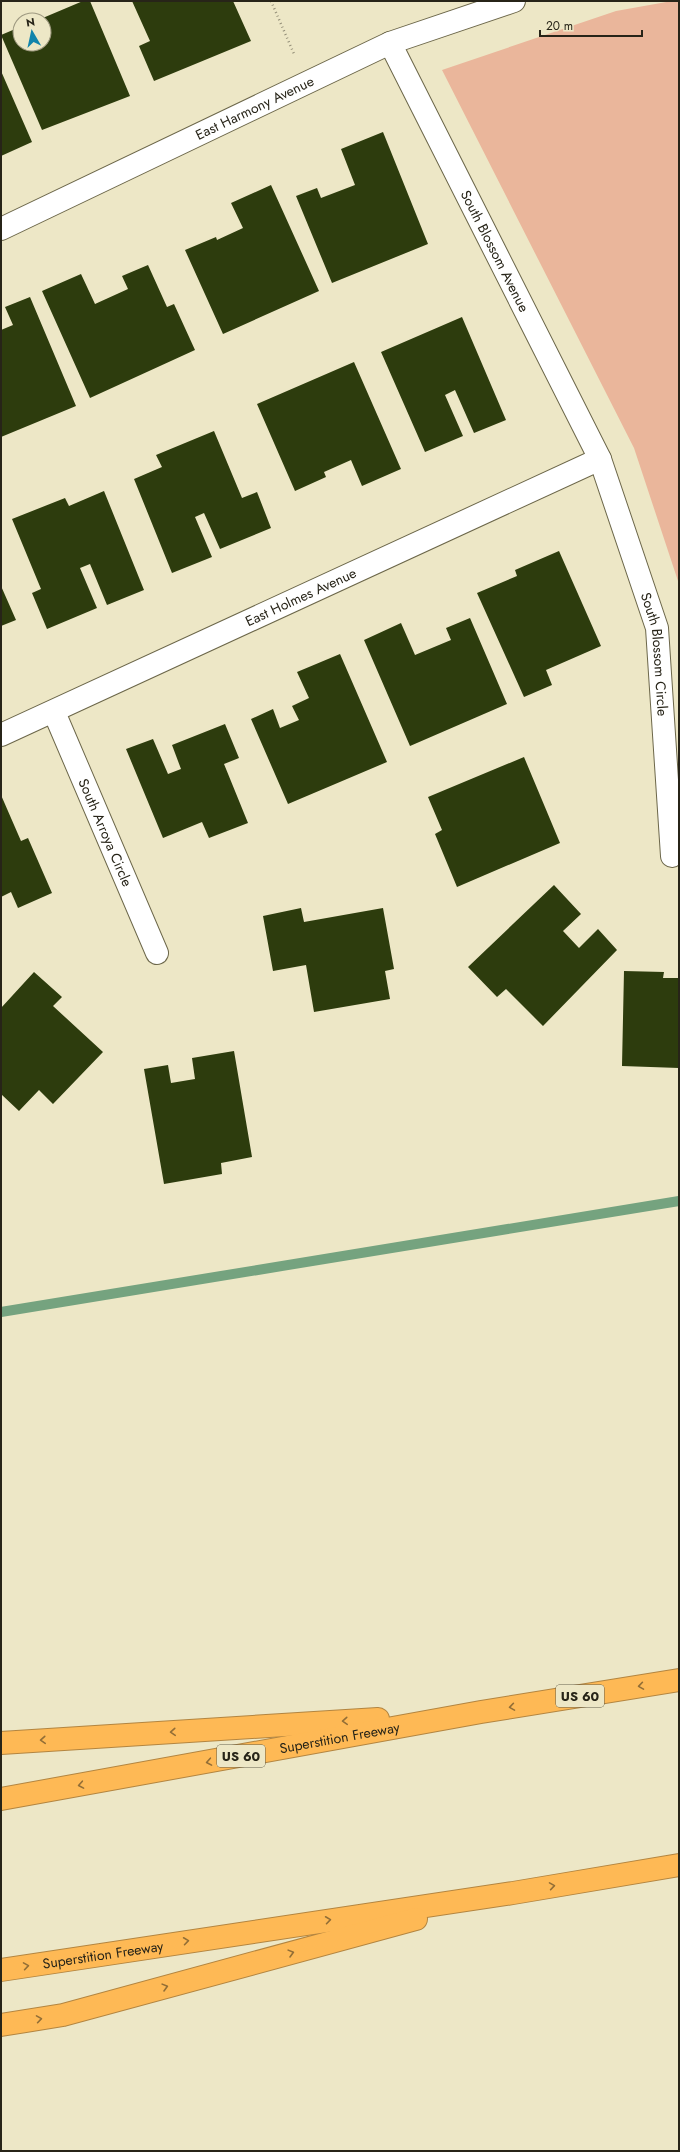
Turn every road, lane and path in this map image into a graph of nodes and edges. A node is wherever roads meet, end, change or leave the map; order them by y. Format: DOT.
graph roads {
  1 [pos="271,1"];
  2 [pos="514,1"];
  3 [pos="390,43"];
  4 [pos="294,54"];
  5 [pos="1,229"];
  6 [pos="600,459"];
  7 [pos="54,712"];
  8 [pos="1,735"];
  9 [pos="672,856"];
  10 [pos="157,953"];
  11 [pos="679,1680"];
  12 [pos="481,1712"];
  13 [pos="1,1743"];
  14 [pos="1,1800"];
  15 [pos="679,1865"];
  16 [pos="513,1893"];
  17 [pos="1,1970"];
  18 [pos="1,2025"];
  1 -- 4 [label="path"];
  2 -- 3 [label="street, East Harmony Avenue"];
  3 -- 5 [label="street, East Harmony Avenue"];
  3 -- 6 [label="street, South Blossom Avenue"];
  6 -- 7 [label="street, East Holmes Avenue"];
  6 -- 9 [label="street, South Blossom Circle"];
  7 -- 8 [label="street, East Holmes Avenue"];
  7 -- 10 [label="street, South Arroya Circle"];
  11 -- 12 [label="highway, Superstition Freeway / US 60, one-way"];
  12 -- 13 [label="highway, one-way"];
  12 -- 14 [label="highway, Superstition Freeway / US 60, one-way"];
  16 -- 15 [label="highway, Superstition Freeway, one-way"];
  17 -- 16 [label="highway, Superstition Freeway, one-way"];
  18 -- 16 [label="highway, one-way"];
}
